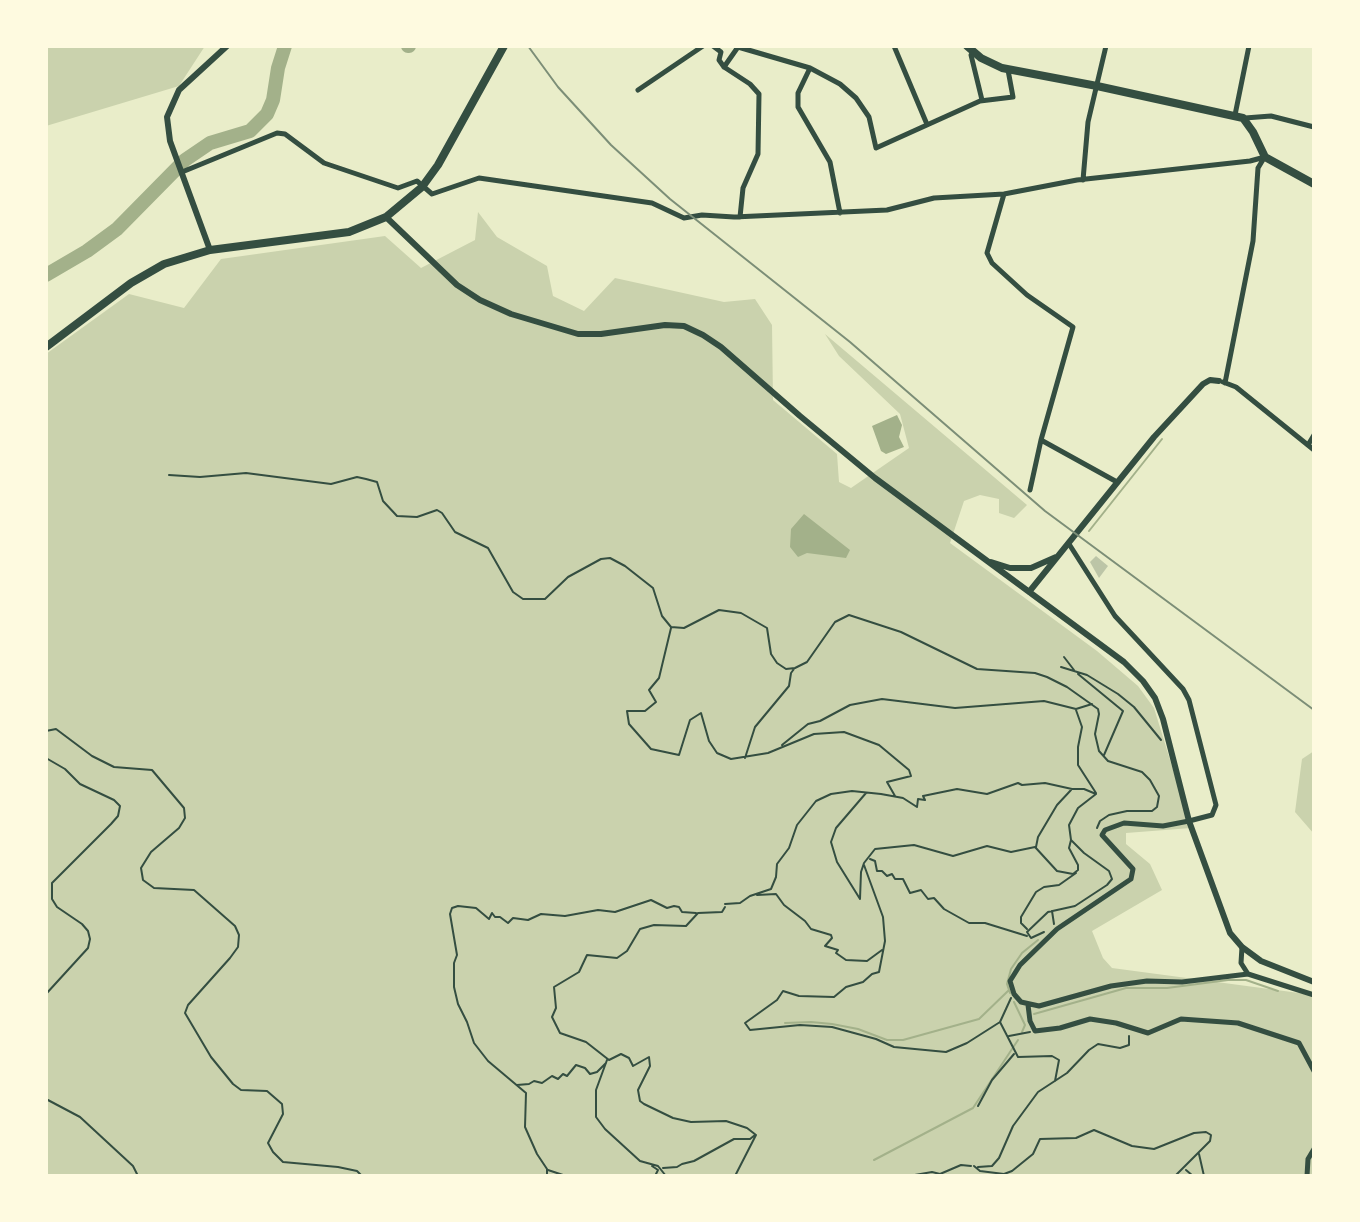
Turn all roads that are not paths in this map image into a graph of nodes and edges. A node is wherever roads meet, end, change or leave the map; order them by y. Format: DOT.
graph roads {
  1 [pos="227,46"];
  2 [pos="504,46"];
  3 [pos="703,46"];
  4 [pos="713,46"];
  5 [pos="738,46"];
  6 [pos="894,46"];
  7 [pos="1106,46"];
  8 [pos="1249,46"];
  9 [pos="970,48"];
  10 [pos="724,67"];
  11 [pos="810,68"];
  12 [pos="1008,70"];
  13 [pos="1097,86"];
  14 [pos="638,90"];
  15 [pos="982,100"];
  16 [pos="1239,117"];
  17 [pos="926,123"];
  18 [pos="1314,127"];
  19 [pos="1265,157"];
  20 [pos="180,167"];
  21 [pos="1083,180"];
  22 [pos="1314,184"];
  23 [pos="422,187"];
  24 [pos="1004,194"];
  25 [pos="840,213"];
  26 [pos="386,217"];
  27 [pos="740,217"];
  28 [pos="210,250"];
  29 [pos="46,347"];
  30 [pos="1222,382"];
  31 [pos="1314,435"];
  32 [pos="1041,440"];
  33 [pos="1308,445"];
  34 [pos="1314,450"];
  35 [pos="1117,482"];
  36 [pos="1030,490"];
  37 [pos="1069,544"];
  38 [pos="1060,555"];
  39 [pos="987,561"];
  40 [pos="1029,592"];
  41 [pos="1189,821"];
  42 [pos="1242,947"];
  43 [pos="1248,974"];
  44 [pos="1314,982"];
  45 [pos="1314,995"];
  46 [pos="1028,1005"];
  47 [pos="1314,1071"];
  48 [pos="1314,1149"];
  49 [pos="1307,1176"];
  1 -- 20 [label="street"];
  2 -- 23 [label="main road"];
  3 -- 14 [label="street"];
  4 -- 10 [label="street"];
  5 -- 10 [label="street"];
  5 -- 11 [label="street"];
  6 -- 17 [label="street"];
  7 -- 13 [label="street"];
  8 -- 16 [label="street"];
  9 -- 12 [label="main road"];
  9 -- 15 [label="street"];
  10 -- 27 [label="street"];
  11 -- 17 [label="street"];
  11 -- 25 [label="street"];
  12 -- 13 [label="main road"];
  12 -- 15 [label="street"];
  13 -- 16 [label="main road"];
  13 -- 21 [label="street"];
  15 -- 17 [label="street"];
  16 -- 18 [label="street"];
  16 -- 19 [label="main road"];
  19 -- 21 [label="street"];
  19 -- 22 [label="main road"];
  19 -- 30 [label="street"];
  20 -- 23 [label="street"];
  20 -- 28 [label="street"];
  21 -- 24 [label="street"];
  23 -- 26 [label="main road"];
  23 -- 27 [label="street"];
  24 -- 25 [label="street"];
  24 -- 32 [label="street"];
  25 -- 27 [label="street"];
  26 -- 28 [label="main road"];
  26 -- 39 [label="street"];
  28 -- 29 [label="main road"];
  30 -- 33 [label="street"];
  30 -- 35 [label="street"];
  31 -- 33 [label="street"];
  32 -- 35 [label="street"];
  32 -- 36 [label="street"];
  33 -- 34 [label="street"];
  35 -- 37 [label="street"];
  37 -- 38 [label="street"];
  37 -- 41 [label="street"];
  38 -- 39 [label="street"];
  38 -- 40 [label="street"];
  39 -- 40 [label="street"];
  40 -- 41 [label="street"];
  41 -- 42 [label="street"];
  41 -- 46 [label="street"];
  42 -- 43 [label="street"];
  42 -- 44 [label="street"];
  43 -- 45 [label="street"];
  43 -- 46 [label="street"];
  46 -- 47 [label="street"];
  48 -- 49 [label="street"];
}
